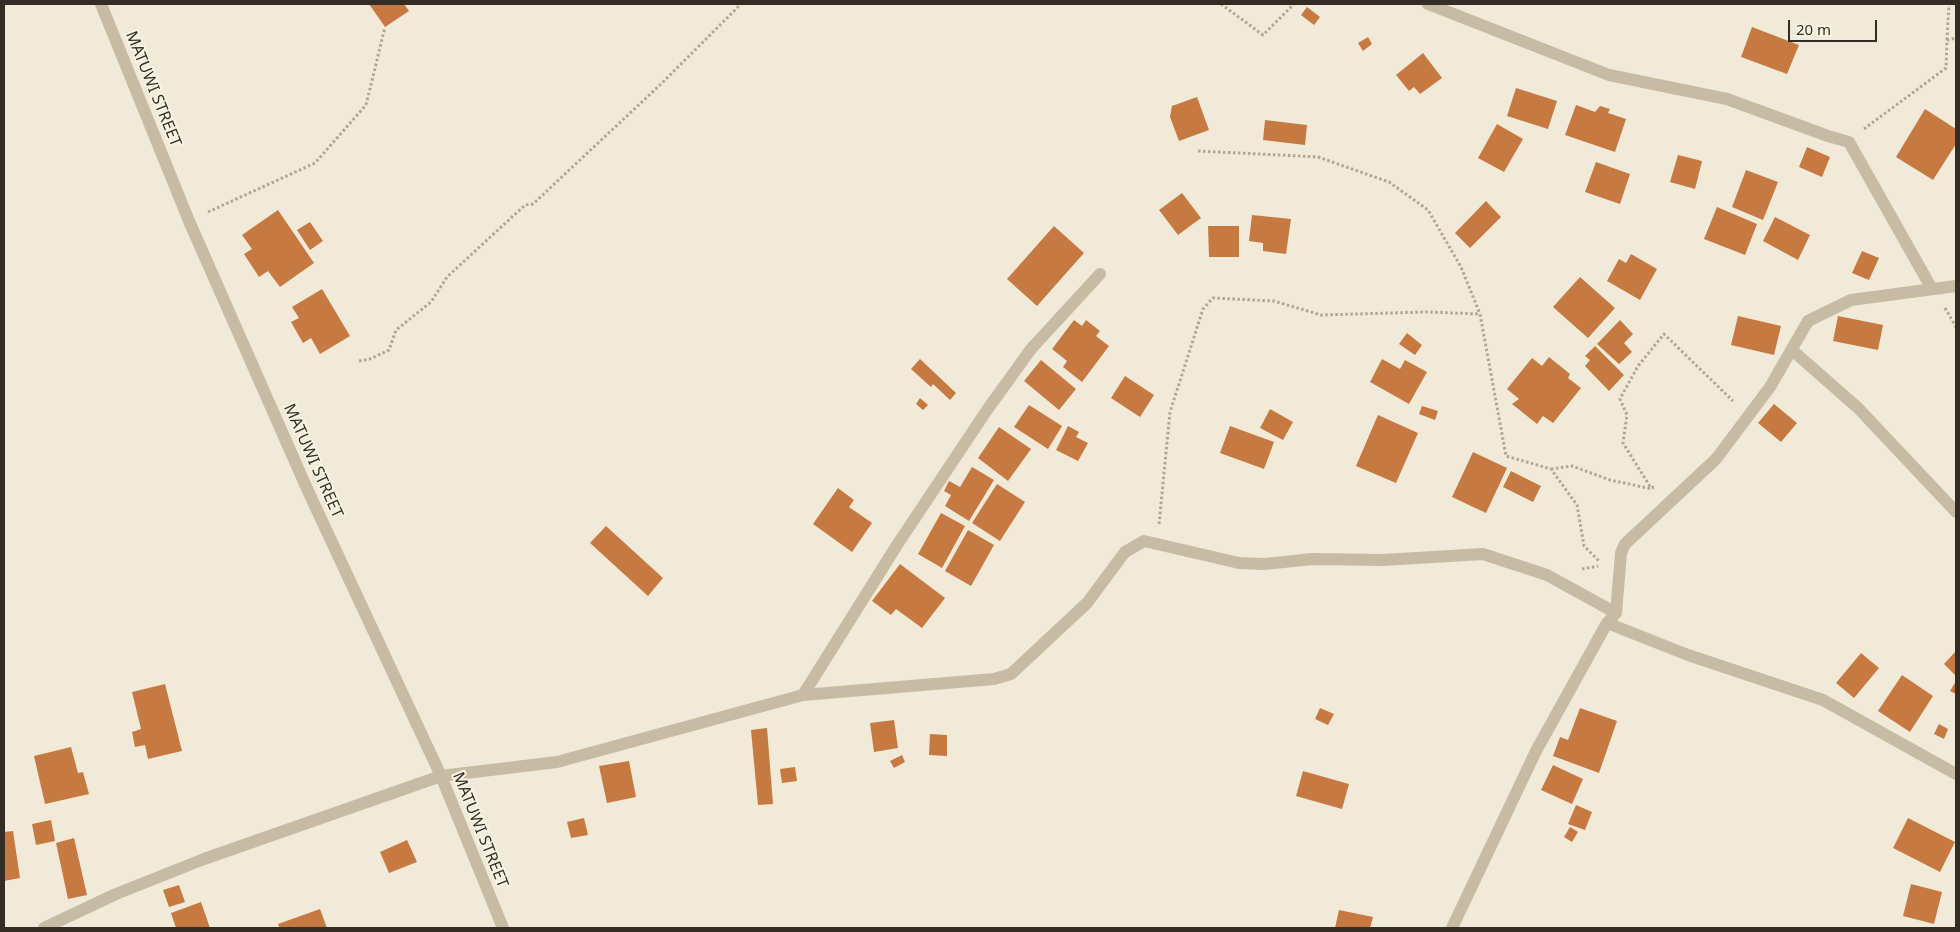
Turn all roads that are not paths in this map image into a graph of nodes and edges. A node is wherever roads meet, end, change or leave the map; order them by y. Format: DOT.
graph roads {
  1 [pos="101,4"];
  2 [pos="1428,4"];
  3 [pos="1100,274"];
  4 [pos="1956,286"];
  5 [pos="1932,289"];
  6 [pos="1792,350"];
  7 [pos="1956,512"];
  8 [pos="1616,613"];
  9 [pos="1607,623"];
  10 [pos="803,695"];
  11 [pos="1956,774"];
  12 [pos="440,776"];
  13 [pos="44,928"];
  14 [pos="503,928"];
  15 [pos="1452,928"];
  1 -- 12 [label="street, MATUWI STREET"];
  2 -- 5 [label="street"];
  3 -- 10 [label="street"];
  4 -- 5 [label="street"];
  5 -- 6 [label="street"];
  6 -- 7 [label="street"];
  6 -- 8 [label="street"];
  8 -- 9 [label="street"];
  8 -- 10 [label="street"];
  9 -- 11 [label="street"];
  9 -- 15 [label="street"];
  10 -- 12 [label="street"];
  12 -- 13 [label="street"];
  12 -- 14 [label="street, MATUWI STREET"];
}
